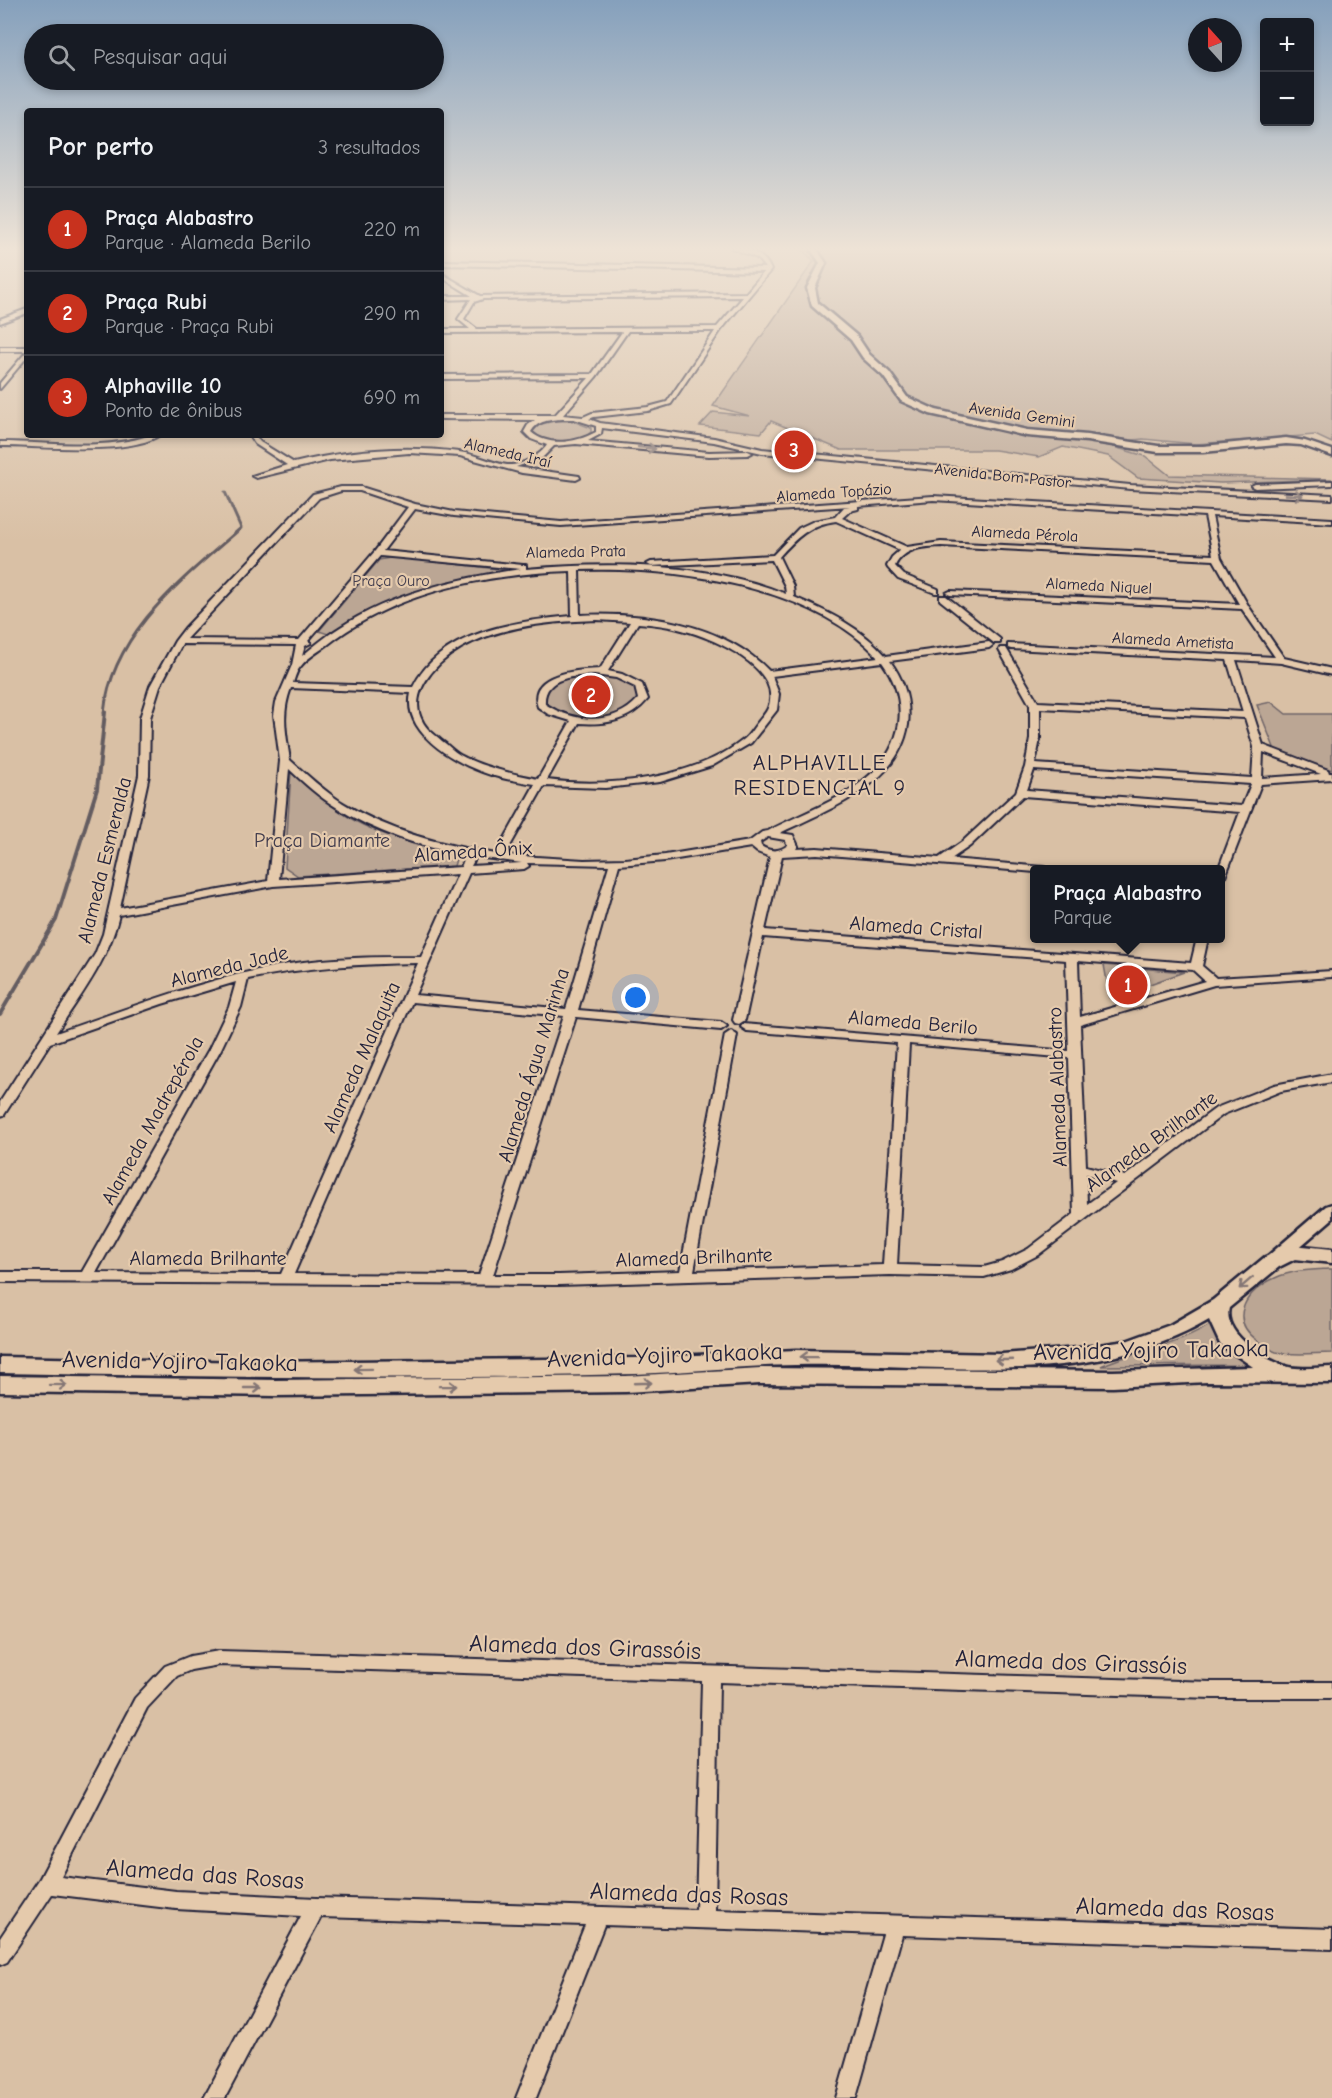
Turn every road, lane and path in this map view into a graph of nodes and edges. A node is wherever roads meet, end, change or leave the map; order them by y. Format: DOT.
graph roads {
  1 [pos="615,346"];
  2 [pos="708,346"];
  3 [pos="859,346"];
  4 [pos="4,349"];
  5 [pos="24,354"];
  6 [pos="24,357"];
  7 [pos="594,376"];
  8 [pos="444,377"];
  9 [pos="0,387"];
  10 [pos="567,404"];
  11 [pos="444,417"];
  12 [pos="515,417"];
  13 [pos="557,417"];
  14 [pos="548,418"];
  15 [pos="579,418"];
  16 [pos="531,424"];
  17 [pos="599,425"];
  18 [pos="626,429"];
  19 [pos="669,436"];
  20 [pos="687,437"];
  21 [pos="58,438"];
  22 [pos="151,438"];
  23 [pos="254,438"];
  24 [pos="552,442"];
  25 [pos="576,442"];
  26 [pos="727,442"];
  27 [pos="54,443"];
  28 [pos="0,444"];
  29 [pos="610,445"];
  30 [pos="675,451"];
  31 [pos="1332,453"];
  32 [pos="718,455"];
  33 [pos="833,458"];
  34 [pos="291,464"];
  35 [pos="508,467"];
  36 [pos="256,476"];
  37 [pos="576,478"];
  38 [pos="1332,483"];
  39 [pos="341,489"];
  40 [pos="1173,489"];
  41 [pos="1332,497"];
  42 [pos="413,506"];
  43 [pos="846,508"];
  44 [pos="1208,513"];
  45 [pos="814,514"];
  46 [pos="837,519"];
  47 [pos="1332,521"];
  48 [pos="906,549"];
  49 [pos="378,553"];
  50 [pos="775,557"];
  51 [pos="1217,558"];
  52 [pos="665,567"];
  53 [pos="575,569"];
  54 [pos="947,595"];
  55 [pos="790,598"];
  56 [pos="1245,607"];
  57 [pos="576,618"];
  58 [pos="635,620"];
  59 [pos="179,641"];
  60 [pos="326,642"];
  61 [pos="301,643"];
  62 [pos="993,643"];
  63 [pos="1007,648"];
  64 [pos="885,658"];
  65 [pos="1231,659"];
  66 [pos="1281,660"];
  67 [pos="296,665"];
  68 [pos="603,672"];
  69 [pos="1332,672"];
  70 [pos="767,674"];
  71 [pos="287,685"];
  72 [pos="414,690"];
  73 [pos="1035,705"];
  74 [pos="1250,715"];
  75 [pos="576,720"];
  76 [pos="1259,747"];
  77 [pos="285,761"];
  78 [pos="1030,767"];
  79 [pos="1332,775"];
  80 [pos="1257,781"];
  81 [pos="540,785"];
  82 [pos="1021,793"];
  83 [pos="1245,809"];
  84 [pos="804,819"];
  85 [pos="772,833"];
  86 [pos="791,840"];
  87 [pos="756,841"];
  88 [pos="966,844"];
  89 [pos="817,851"];
  90 [pos="472,853"];
  91 [pos="779,854"];
  92 [pos="499,857"];
  93 [pos="942,861"];
  94 [pos="615,862"];
  95 [pos="548,864"];
  96 [pos="980,864"];
  97 [pos="1225,865"];
  98 [pos="1030,869"];
  99 [pos="464,870"];
  100 [pos="273,883"];
  101 [pos="115,912"];
  102 [pos="757,933"];
  103 [pos="1202,943"];
  104 [pos="1072,957"];
  105 [pos="425,960"];
  106 [pos="1196,967"];
  107 [pos="1332,974"];
  108 [pos="243,977"];
  109 [pos="1213,982"];
  110 [pos="408,998"];
  111 [pos="571,1012"];
  112 [pos="743,1023"];
  113 [pos="1074,1023"];
  114 [pos="726,1030"];
  115 [pos="48,1040"];
  116 [pos="903,1041"];
  117 [pos="1075,1055"];
  118 [pos="1332,1078"];
  119 [pos="0,1112"];
  120 [pos="1079,1168"];
  121 [pos="1126,1181"];
  122 [pos="1332,1210"];
  123 [pos="1081,1216"];
  124 [pos="1332,1256"];
  125 [pos="1272,1262"];
  126 [pos="890,1270"];
  127 [pos="686,1276"];
  128 [pos="0,1277"];
  129 [pos="286,1277"];
  130 [pos="86,1278"];
  131 [pos="485,1279"];
  132 [pos="1220,1305"];
  133 [pos="0,1365"];
  134 [pos="1285,1374"];
  135 [pos="1332,1375"];
  136 [pos="0,1384"];
  137 [pos="711,1675"];
  138 [pos="1332,1690"];
  139 [pos="47,1884"];
  140 [pos="316,1907"];
  141 [pos="598,1917"];
  142 [pos="705,1918"];
  143 [pos="895,1926"];
  144 [pos="1332,1939"];
  145 [pos="0,1955"];
  146 [pos="214,2098"];
  147 [pos="526,2098"];
  148 [pos="846,2098"];
  1 -- 7 [label="street"];
  2 -- 15 [label="street"];
  3 -- 31 [label="street, Avenida Gemini"];
  4 -- 5 [label="street"];
  6 -- 9 [label="street"];
  7 -- 8 [label="street"];
  7 -- 10 [label="street"];
  10 -- 13 [label="street"];
  10 -- 15 [label="street"];
  11 -- 12 [label="street"];
  12 -- 14 [label="street"];
  12 -- 16 [label="street"];
  13 -- 14 [label="street"];
  13 -- 15 [label="street"];
  14 -- 16 [label="street"];
  15 -- 17 [label="street, Avenida Bom Pastor"];
  16 -- 24 [label="street"];
  17 -- 18 [label="street, Avenida Bom Pastor"];
  17 -- 25 [label="street"];
  18 -- 19 [label="street, Avenida Bom Pastor"];
  18 -- 29 [label="street"];
  19 -- 20 [label="street, Avenida Bom Pastor"];
  19 -- 33 [label="street, Avenida Bom Pastor"];
  20 -- 26 [label="street, Avenida Bom Pastor"];
  20 -- 30 [label="street"];
  21 -- 27 [label="street"];
  22 -- 27 [label="street"];
  23 -- 34 [label="street"];
  24 -- 25 [label="street, Avenida Bom Pastor"];
  24 -- 35 [label="street"];
  25 -- 29 [label="street, Avenida Bom Pastor"];
  26 -- 32 [label="street"];
  26 -- 33 [label="street, Avenida Bom Pastor"];
  27 -- 28 [label="street"];
  29 -- 30 [label="street, Avenida Bom Pastor, one-way"];
  30 -- 32 [label="street, Avenida Bom Pastor"];
  32 -- 33 [label="street, Avenida Bom Pastor"];
  33 -- 40 [label="street, Avenida Bom Pastor"];
  34 -- 35 [label="street, Alameda Iraí"];
  34 -- 36 [label="street, Alameda Iraí"];
  35 -- 37 [label="street, Alameda Iraí"];
  38 -- 40 [label="street, Avenida Bom Pastor"];
  39 -- 42 [label="street, Alameda Topázio"];
  39 -- 59 [label="street, Alameda Esmeralda"];
  40 -- 41 [label="street, Avenida Bom Pastor, one-way"];
  42 -- 45 [label="street, Alameda Topázio"];
  42 -- 49 [label="street"];
  43 -- 44 [label="street, Alameda Topázio"];
  43 -- 45 [label="street, Alameda Topázio"];
  43 -- 46 [label="street"];
  44 -- 47 [label="street, Alameda Topázio"];
  44 -- 51 [label="street"];
  45 -- 46 [label="street"];
  45 -- 50 [label="street"];
  46 -- 48 [label="street"];
  48 -- 51 [label="street, Alameda Pérola"];
  48 -- 54 [label="street, Alameda Niquel"];
  49 -- 53 [label="street, Alameda Prata"];
  49 -- 61 [label="street"];
  50 -- 52 [label="street"];
  50 -- 55 [label="street"];
  51 -- 56 [label="street"];
  52 -- 53 [label="street"];
  52 -- 55 [label="street"];
  53 -- 57 [label="street"];
  53 -- 60 [label="street"];
  54 -- 56 [label="street, Alameda Niquel"];
  54 -- 62 [label="street"];
  55 -- 64 [label="street"];
  56 -- 66 [label="street"];
  57 -- 58 [label="street"];
  57 -- 72 [label="street"];
  58 -- 68 [label="street"];
  58 -- 70 [label="street"];
  59 -- 61 [label="street"];
  59 -- 101 [label="street, Alameda Esmeralda"];
  60 -- 61 [label="street"];
  60 -- 67 [label="street"];
  61 -- 67 [label="street"];
  62 -- 63 [label="street, Alameda Ametista"];
  62 -- 64 [label="street"];
  63 -- 65 [label="street, Alameda Ametista"];
  63 -- 73 [label="street"];
  64 -- 70 [label="street"];
  64 -- 84 [label="street"];
  65 -- 66 [label="street, Alameda Ametista"];
  65 -- 74 [label="street"];
  66 -- 69 [label="street, Alameda Ametista"];
  67 -- 71 [label="street"];
  68 -- 75 [label="street"];
  68 -- 75 [label="street"];
  70 -- 81 [label="street"];
  71 -- 72 [label="street"];
  71 -- 77 [label="street"];
  72 -- 81 [label="street"];
  73 -- 74 [label="street"];
  73 -- 78 [label="street"];
  74 -- 76 [label="street"];
  75 -- 81 [label="street"];
  76 -- 79 [label="street"];
  76 -- 80 [label="street"];
  77 -- 90 [label="street"];
  77 -- 100 [label="street"];
  78 -- 80 [label="street"];
  78 -- 82 [label="street"];
  79 -- 80 [label="street"];
  80 -- 83 [label="street"];
  81 -- 92 [label="street"];
  82 -- 83 [label="street"];
  82 -- 88 [label="street"];
  83 -- 97 [label="street"];
  84 -- 85 [label="street"];
  84 -- 86 [label="street"];
  85 -- 86 [label="street"];
  85 -- 87 [label="street"];
  86 -- 89 [label="street"];
  86 -- 91 [label="street"];
  87 -- 91 [label="street"];
  87 -- 94 [label="street"];
  88 -- 93 [label="street"];
  88 -- 96 [label="street"];
  89 -- 91 [label="street"];
  89 -- 93 [label="street"];
  90 -- 92 [label="street"];
  90 -- 99 [label="street, Alameda Malaquita"];
  91 -- 102 [label="street"];
  92 -- 95 [label="street"];
  93 -- 96 [label="street"];
  94 -- 95 [label="street"];
  94 -- 111 [label="street, Alameda Água Marinha"];
  95 -- 99 [label="street, Alameda Ônix"];
  96 -- 98 [label="street"];
  99 -- 100 [label="street, Alameda Ônix"];
  99 -- 105 [label="street, Alameda Malaquita"];
  100 -- 101 [label="street, Alameda Ônix"];
  101 -- 115 [label="street, Alameda Esmeralda"];
  102 -- 104 [label="street, Alameda Cristal"];
  102 -- 112 [label="street"];
  103 -- 106 [label="street"];
  104 -- 106 [label="street, Alameda Cristal"];
  104 -- 113 [label="street, Alameda Alabastro"];
  105 -- 108 [label="street, Alameda Jade"];
  105 -- 110 [label="street, Alameda Malaquita"];
  106 -- 109 [label="street"];
  107 -- 109 [label="street"];
  108 -- 115 [label="street, Alameda Jade"];
  108 -- 130 [label="street, Alameda Madrepérola"];
  109 -- 113 [label="street"];
  110 -- 111 [label="street"];
  110 -- 129 [label="street, Alameda Malaquita"];
  111 -- 114 [label="street"];
  111 -- 131 [label="street, Alameda Água Marinha"];
  112 -- 114 [label="street"];
  112 -- 116 [label="street, Alameda Berilo"];
  113 -- 117 [label="street, Alameda Alabastro"];
  114 -- 127 [label="street"];
  115 -- 119 [label="street, Alameda Esmeralda"];
  116 -- 117 [label="street, Alameda Berilo"];
  116 -- 126 [label="street"];
  117 -- 120 [label="street, Alameda Alabastro"];
  118 -- 121 [label="street, Alameda Brilhante"];
  120 -- 121 [label="street"];
  120 -- 123 [label="street, Alameda Alabastro"];
  121 -- 123 [label="street, Alameda Brilhante"];
  122 -- 125 [label="street"];
  123 -- 126 [label="street, Alameda Brilhante"];
  124 -- 125 [label="main road"];
  125 -- 132 [label="main road, Avenida Yojiro Takaoka, one-way"];
  126 -- 127 [label="street, Alameda Brilhante"];
  127 -- 131 [label="street, Alameda Brilhante"];
  128 -- 130 [label="street, Alameda Brilhante"];
  129 -- 130 [label="street, Alameda Brilhante"];
  129 -- 131 [label="street, Alameda Brilhante"];
  132 -- 133 [label="main road, Avenida Yojiro Takaoka, one-way"];
  132 -- 134 [label="main road"];
  134 -- 135 [label="main road, Avenida Yojiro Takaoka"];
  136 -- 134 [label="main road, Avenida Yojiro Takaoka, one-way"];
  137 -- 138 [label="street, Alameda dos Girassóis"];
  137 -- 139 [label="street, Alameda dos Girassóis"];
  137 -- 142 [label="street"];
  139 -- 140 [label="street, Alameda das Rosas"];
  139 -- 145 [label="street, Alameda dos Girassóis"];
  140 -- 141 [label="street, Alameda das Rosas"];
  140 -- 146 [label="street"];
  141 -- 142 [label="street, Alameda das Rosas"];
  141 -- 147 [label="street"];
  142 -- 143 [label="street, Alameda das Rosas"];
  143 -- 144 [label="street, Alameda das Rosas"];
  143 -- 148 [label="street"];
}
